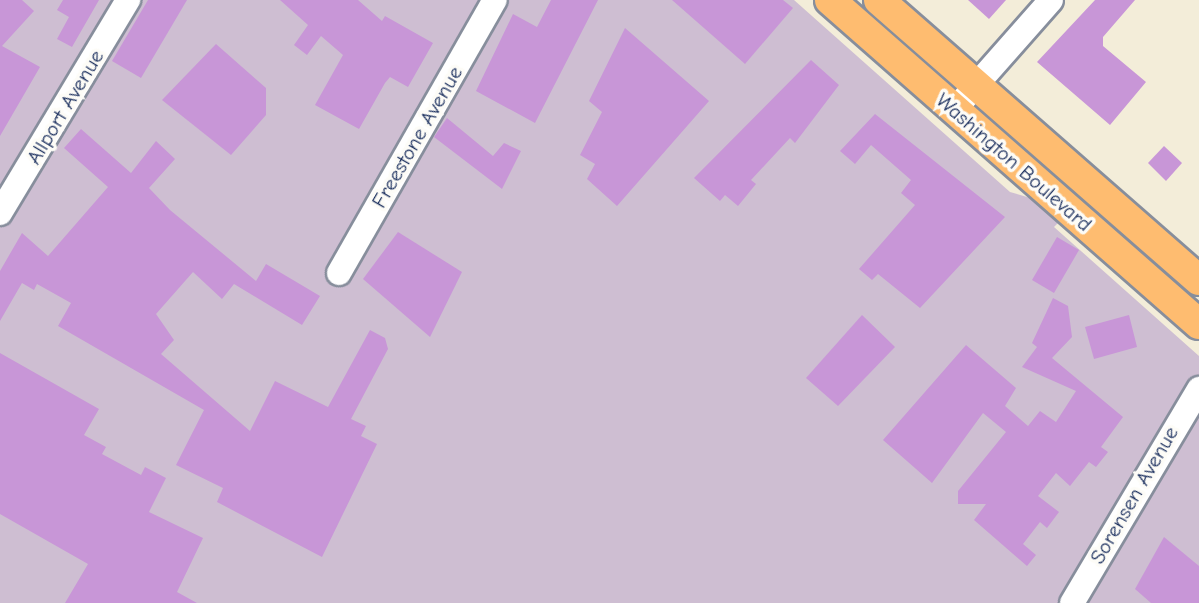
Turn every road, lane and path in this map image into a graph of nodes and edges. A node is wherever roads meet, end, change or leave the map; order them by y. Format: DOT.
graph roads {
  1 [pos="128,0"];
  2 [pos="495,0"];
  3 [pos="830,0"];
  4 [pos="879,0"];
  5 [pos="1051,0"];
  6 [pos="977,85"];
  7 [pos="955,109"];
  8 [pos="0,213"];
  9 [pos="339,273"];
  10 [pos="1199,280"];
  11 [pos="1199,324"];
  12 [pos="1199,389"];
  13 [pos="1072,603"];
  1 -- 8 [label="street, Allport Avenue"];
  2 -- 9 [label="street, Freestone Avenue"];
  3 -- 7 [label="main road, Washington Boulevard"];
  4 -- 6 [label="main road, Washington Boulevard"];
  5 -- 6 [label="street"];
  6 -- 7 [label="street"];
  6 -- 10 [label="main road, Washington Boulevard"];
  7 -- 11 [label="main road, Washington Boulevard"];
  12 -- 13 [label="street, Sorensen Avenue"];
}
